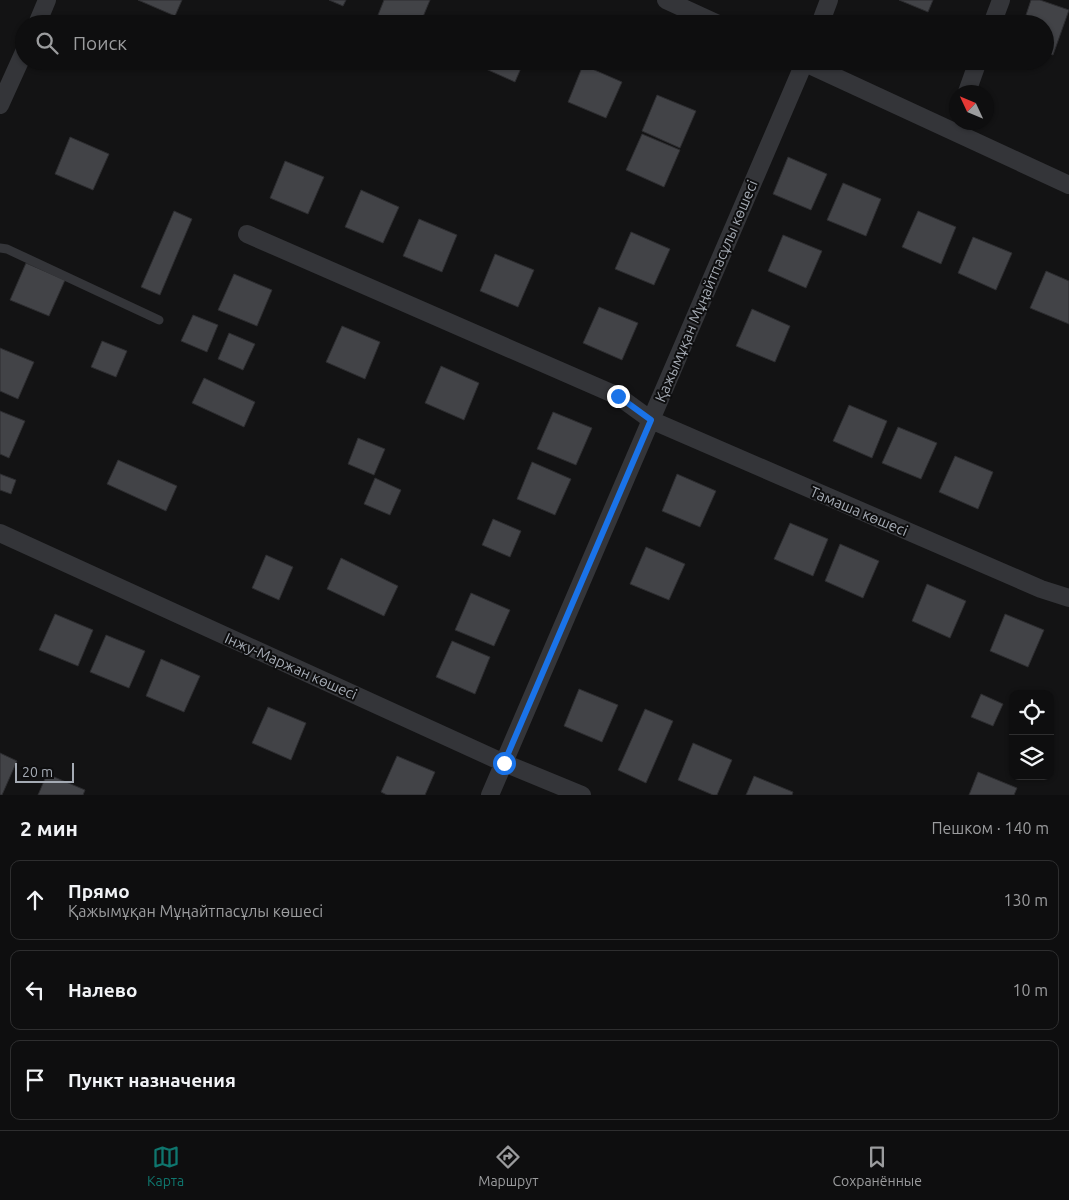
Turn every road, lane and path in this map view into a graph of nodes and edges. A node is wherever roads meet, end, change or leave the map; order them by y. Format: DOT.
graph roads {
  1 [pos="47,0"];
  2 [pos="666,0"];
  3 [pos="829,0"];
  4 [pos="1001,0"];
  5 [pos="41,15"];
  6 [pos="698,15"];
  7 [pos="823,15"];
  8 [pos="995,15"];
  9 [pos="15,65"];
  10 [pos="800,70"];
  11 [pos="822,70"];
  12 [pos="975,70"];
  13 [pos="6,78"];
  14 [pos="969,85"];
  15 [pos="0,105"];
  16 [pos="949,124"];
  17 [pos="962,130"];
  18 [pos="1069,185"];
  19 [pos="247,234"];
  20 [pos="0,248"];
  21 [pos="158,320"];
  22 [pos="651,420"];
  23 [pos="0,533"];
  24 [pos="1069,598"];
  25 [pos="504,763"];
  26 [pos="490,795"];
  27 [pos="582,795"];
  1 -- 5 [label="street"];
  2 -- 6 [label="street"];
  3 -- 7 [label="street"];
  4 -- 8 [label="street"];
  9 -- 13 [label="street"];
  10 -- 22 [label="street, Қажымұқан Мұңайтпасұлы көшесі"];
  11 -- 16 [label="street"];
  12 -- 14 [label="street"];
  13 -- 15 [label="street"];
  17 -- 18 [label="street"];
  19 -- 22 [label="street, Тамаша көшесі"];
  20 -- 21 [label="lane"];
  22 -- 24 [label="street, Тамаша көшесі"];
  22 -- 25 [label="street, Қажымұқан Мұңайтпасұлы көшесі"];
  23 -- 25 [label="street, Інжу-Маржан көшесі"];
  25 -- 26 [label="street, Қажымұқан Мұңайтпасұлы көшесі"];
  25 -- 27 [label="street, Інжу-Маржан көшесі"];
}
